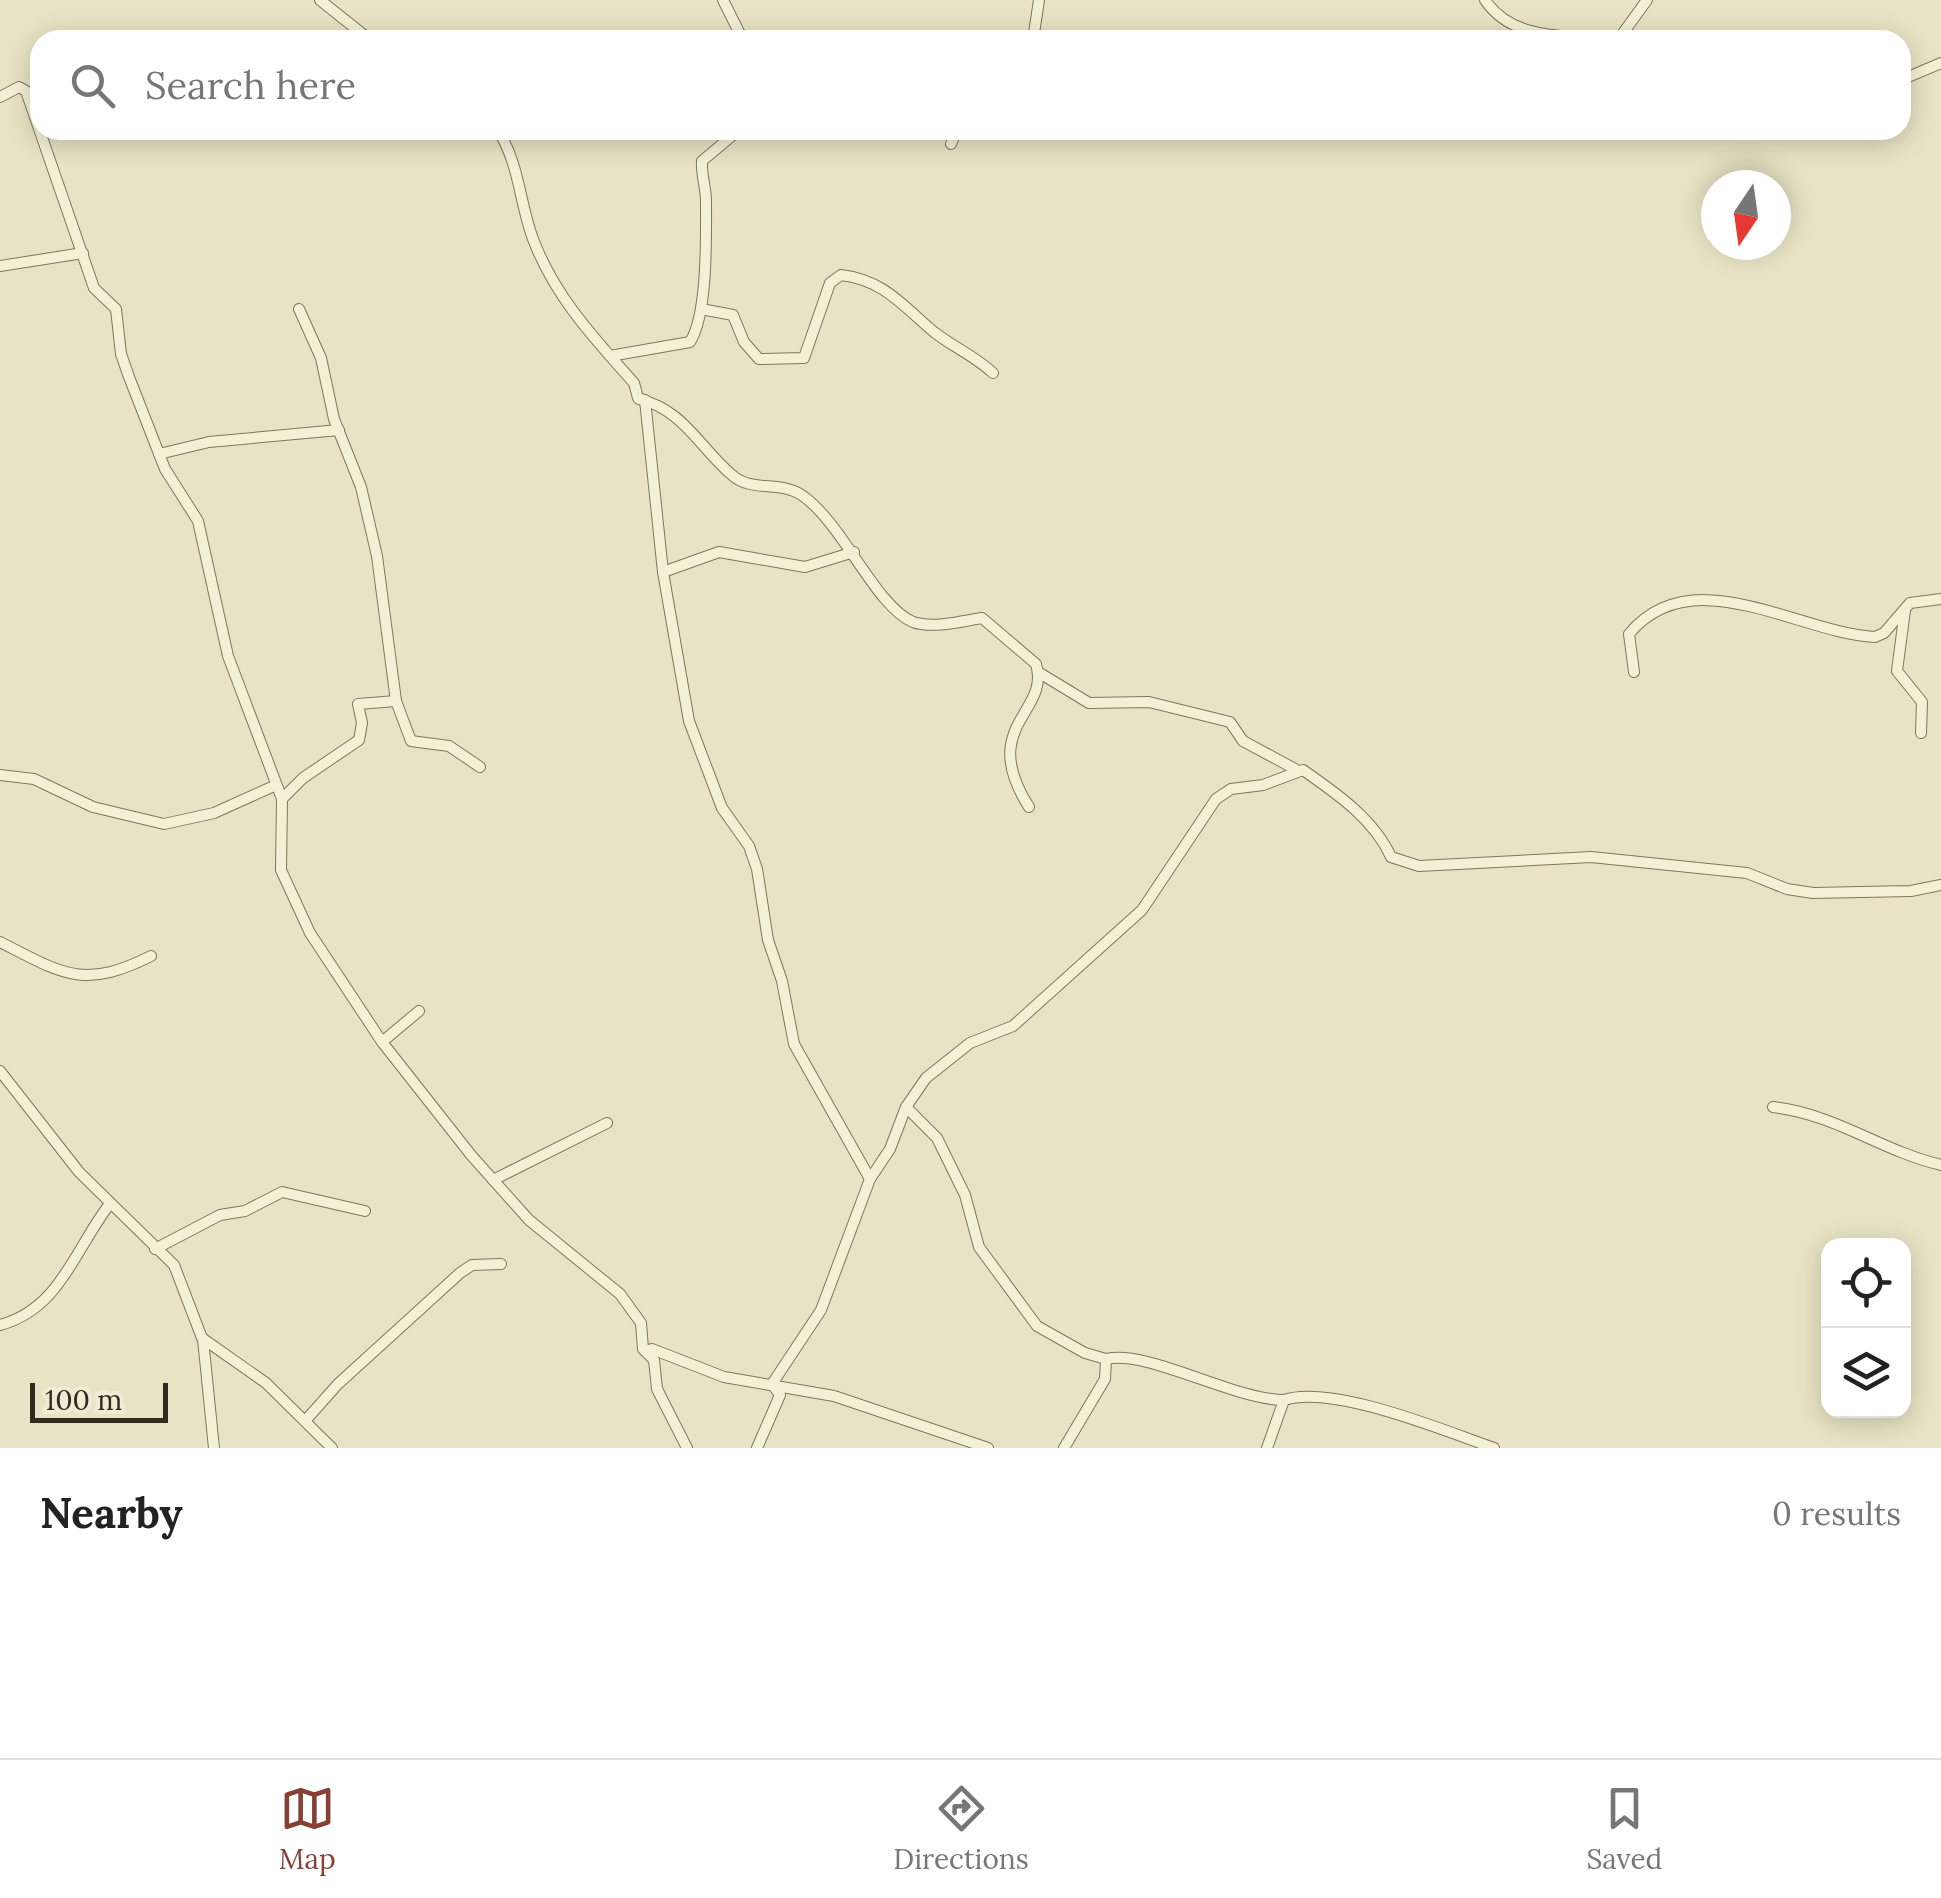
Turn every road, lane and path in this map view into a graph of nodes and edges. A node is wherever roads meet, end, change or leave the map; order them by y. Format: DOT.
graph roads {
  1 [pos="320,0"];
  2 [pos="724,0"];
  3 [pos="1040,0"];
  4 [pos="1485,0"];
  5 [pos="1646,0"];
  6 [pos="358,30"];
  7 [pos="738,30"];
  8 [pos="1035,30"];
  9 [pos="1523,30"];
  10 [pos="1625,30"];
  11 [pos="1941,63"];
  12 [pos="1911,76"];
  13 [pos="0,97"];
  14 [pos="30,101"];
  15 [pos="44,140"];
  16 [pos="504,140"];
  17 [pos="727,140"];
  18 [pos="952,140"];
  19 [pos="951,144"];
  20 [pos="84,253"];
  21 [pos="0,266"];
  22 [pos="299,309"];
  23 [pos="701,309"];
  24 [pos="610,356"];
  25 [pos="993,374"];
  26 [pos="638,398"];
  27 [pos="339,430"];
  28 [pos="159,454"];
  29 [pos="854,552"];
  30 [pos="663,572"];
  31 [pos="1941,598"];
  32 [pos="1904,609"];
  33 [pos="1038,672"];
  34 [pos="1634,672"];
  35 [pos="396,701"];
  36 [pos="1921,734"];
  37 [pos="480,767"];
  38 [pos="1295,770"];
  39 [pos="0,775"];
  40 [pos="274,786"];
  41 [pos="282,799"];
  42 [pos="1029,807"];
  43 [pos="1941,885"];
  44 [pos="0,942"];
  45 [pos="151,956"];
  46 [pos="418,1011"];
  47 [pos="382,1042"];
  48 [pos="0,1071"];
  49 [pos="906,1107"];
  50 [pos="1774,1107"];
  51 [pos="607,1123"];
  52 [pos="1941,1165"];
  53 [pos="870,1179"];
  54 [pos="492,1180"];
  55 [pos="109,1205"];
  56 [pos="365,1210"];
  57 [pos="156,1249"];
  58 [pos="501,1264"];
  59 [pos="0,1325"];
  60 [pos="202,1338"];
  61 [pos="645,1352"];
  62 [pos="1106,1360"];
  63 [pos="772,1384"];
  64 [pos="1284,1400"];
  65 [pos="305,1421"];
  66 [pos="214,1448"];
  67 [pos="332,1448"];
  68 [pos="687,1448"];
  69 [pos="756,1448"];
  70 [pos="988,1448"];
  71 [pos="1064,1448"];
  72 [pos="1267,1448"];
  73 [pos="1494,1448"];
  1 -- 6 [label="street"];
  2 -- 7 [label="street"];
  3 -- 8 [label="street"];
  4 -- 9 [label="street"];
  5 -- 10 [label="street"];
  11 -- 12 [label="street"];
  13 -- 14 [label="street"];
  15 -- 20 [label="street"];
  16 -- 24 [label="street"];
  17 -- 23 [label="street"];
  18 -- 19 [label="street"];
  20 -- 21 [label="street"];
  20 -- 28 [label="street"];
  22 -- 27 [label="street"];
  23 -- 24 [label="street"];
  23 -- 25 [label="street"];
  24 -- 26 [label="street"];
  26 -- 29 [label="street"];
  26 -- 30 [label="street"];
  27 -- 28 [label="street"];
  27 -- 35 [label="street"];
  28 -- 40 [label="street"];
  29 -- 30 [label="street"];
  29 -- 33 [label="street"];
  30 -- 53 [label="street"];
  31 -- 32 [label="street"];
  32 -- 34 [label="street"];
  32 -- 36 [label="street"];
  33 -- 38 [label="street"];
  33 -- 42 [label="street"];
  35 -- 37 [label="street"];
  35 -- 41 [label="street"];
  38 -- 43 [label="street"];
  38 -- 49 [label="street"];
  39 -- 40 [label="street"];
  40 -- 41 [label="street"];
  41 -- 47 [label="street"];
  44 -- 45 [label="street"];
  46 -- 47 [label="street"];
  47 -- 54 [label="street"];
  48 -- 55 [label="street"];
  49 -- 53 [label="street"];
  49 -- 62 [label="street"];
  50 -- 52 [label="street"];
  51 -- 54 [label="street"];
  53 -- 63 [label="street"];
  54 -- 61 [label="street"];
  55 -- 57 [label="street"];
  55 -- 59 [label="street"];
  56 -- 57 [label="street"];
  57 -- 60 [label="street"];
  58 -- 65 [label="street"];
  60 -- 65 [label="street"];
  60 -- 66 [label="street"];
  61 -- 63 [label="street"];
  61 -- 68 [label="street"];
  62 -- 64 [label="street"];
  62 -- 71 [label="street"];
  63 -- 69 [label="street"];
  63 -- 70 [label="street"];
  64 -- 72 [label="street"];
  64 -- 73 [label="street"];
  65 -- 67 [label="street"];
}
